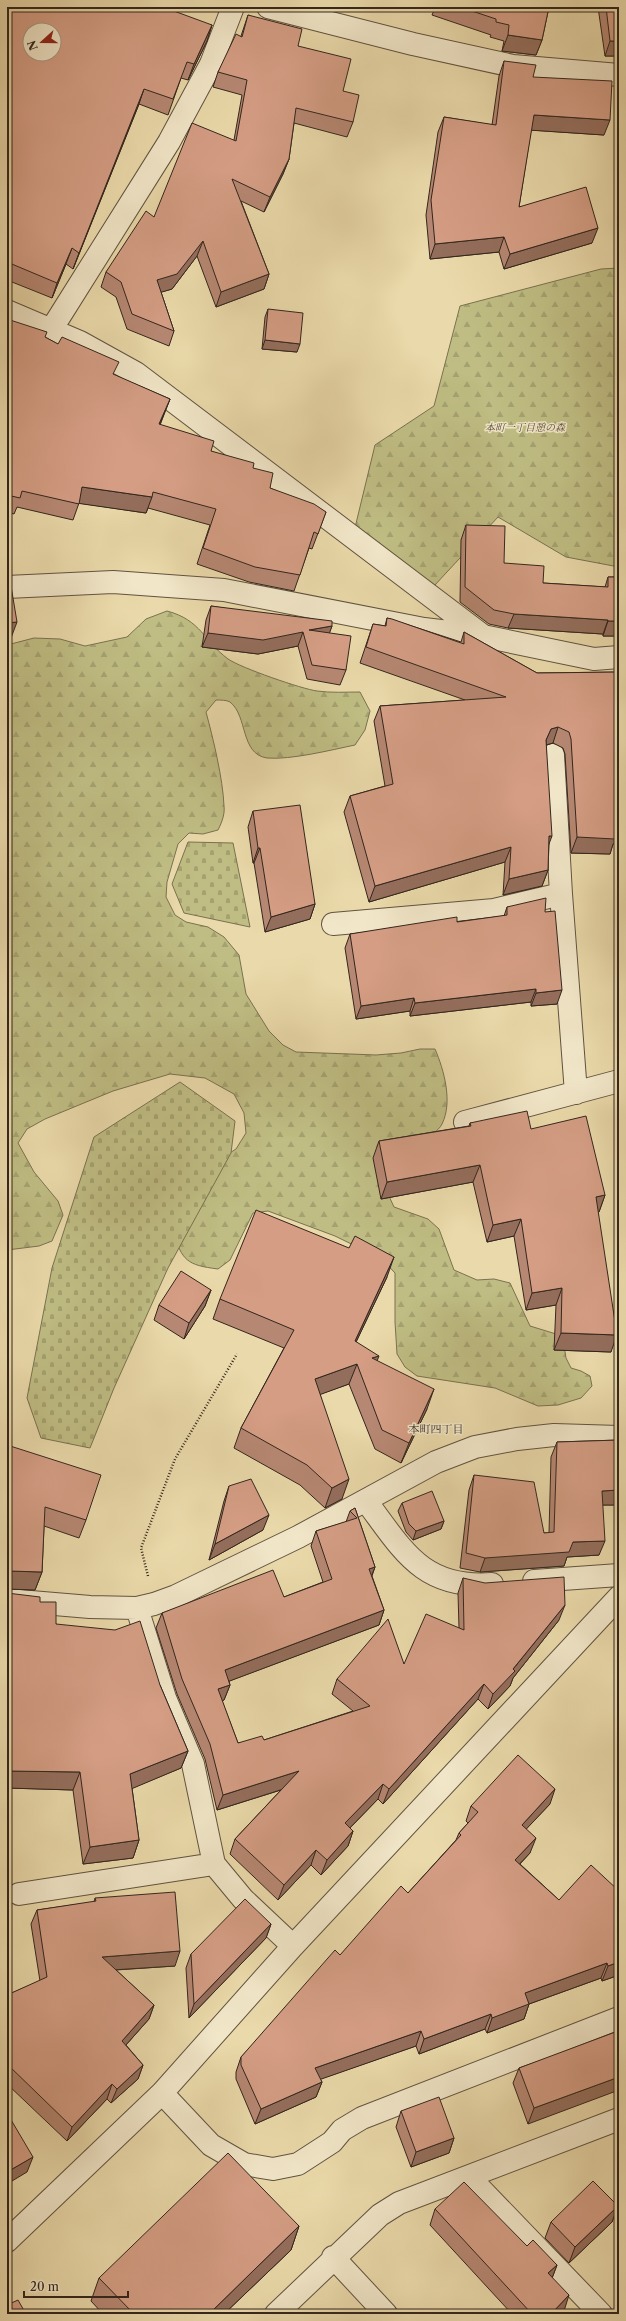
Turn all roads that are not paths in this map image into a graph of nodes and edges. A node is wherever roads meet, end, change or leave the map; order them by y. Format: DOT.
graph roads {
  1 [pos="233,7"];
  2 [pos="268,7"];
  3 [pos="619,75"];
  4 [pos="7,311"];
  5 [pos="51,330"];
  6 [pos="7,587"];
  7 [pos="483,636"];
  8 [pos="619,657"];
  9 [pos="553,755"];
  10 [pos="561,894"];
  11 [pos="333,924"];
  12 [pos="619,1081"];
  13 [pos="576,1093"];
  14 [pos="464,1122"];
  15 [pos="619,1437"];
  16 [pos="366,1501"];
  17 [pos="619,1576"];
  18 [pos="619,1597"];
  19 [pos="7,1600"];
  20 [pos="145,1606"];
  21 [pos="214,1864"];
  22 [pos="19,1894"];
  23 [pos="293,1946"];
  24 [pos="619,2018"];
  25 [pos="162,2093"];
  26 [pos="619,2119"];
  27 [pos="469,2177"];
  28 [pos="7,2241"];
  29 [pos="333,2258"];
  30 [pos="276,2314"];
  31 [pos="386,2314"];
  32 [pos="601,2314"];
  1 -- 5 [label="street"];
  2 -- 3 [label="street"];
  4 -- 5 [label="street"];
  5 -- 7 [label="street"];
  6 -- 7 [label="street"];
  7 -- 8 [label="street"];
  9 -- 10 [label="street"];
  10 -- 11 [label="street"];
  10 -- 13 [label="street"];
  12 -- 13 [label="street"];
  13 -- 14 [label="street"];
  15 -- 16 [label="street"];
  16 -- 17 [label="street"];
  16 -- 20 [label="street"];
  18 -- 23 [label="street"];
  19 -- 20 [label="street"];
  20 -- 21 [label="street"];
  21 -- 22 [label="street"];
  21 -- 23 [label="street"];
  23 -- 25 [label="street"];
  24 -- 25 [label="street"];
  25 -- 28 [label="street"];
  26 -- 27 [label="street"];
  27 -- 29 [label="street"];
  27 -- 32 [label="street"];
  29 -- 30 [label="street"];
  29 -- 31 [label="street"];
}
